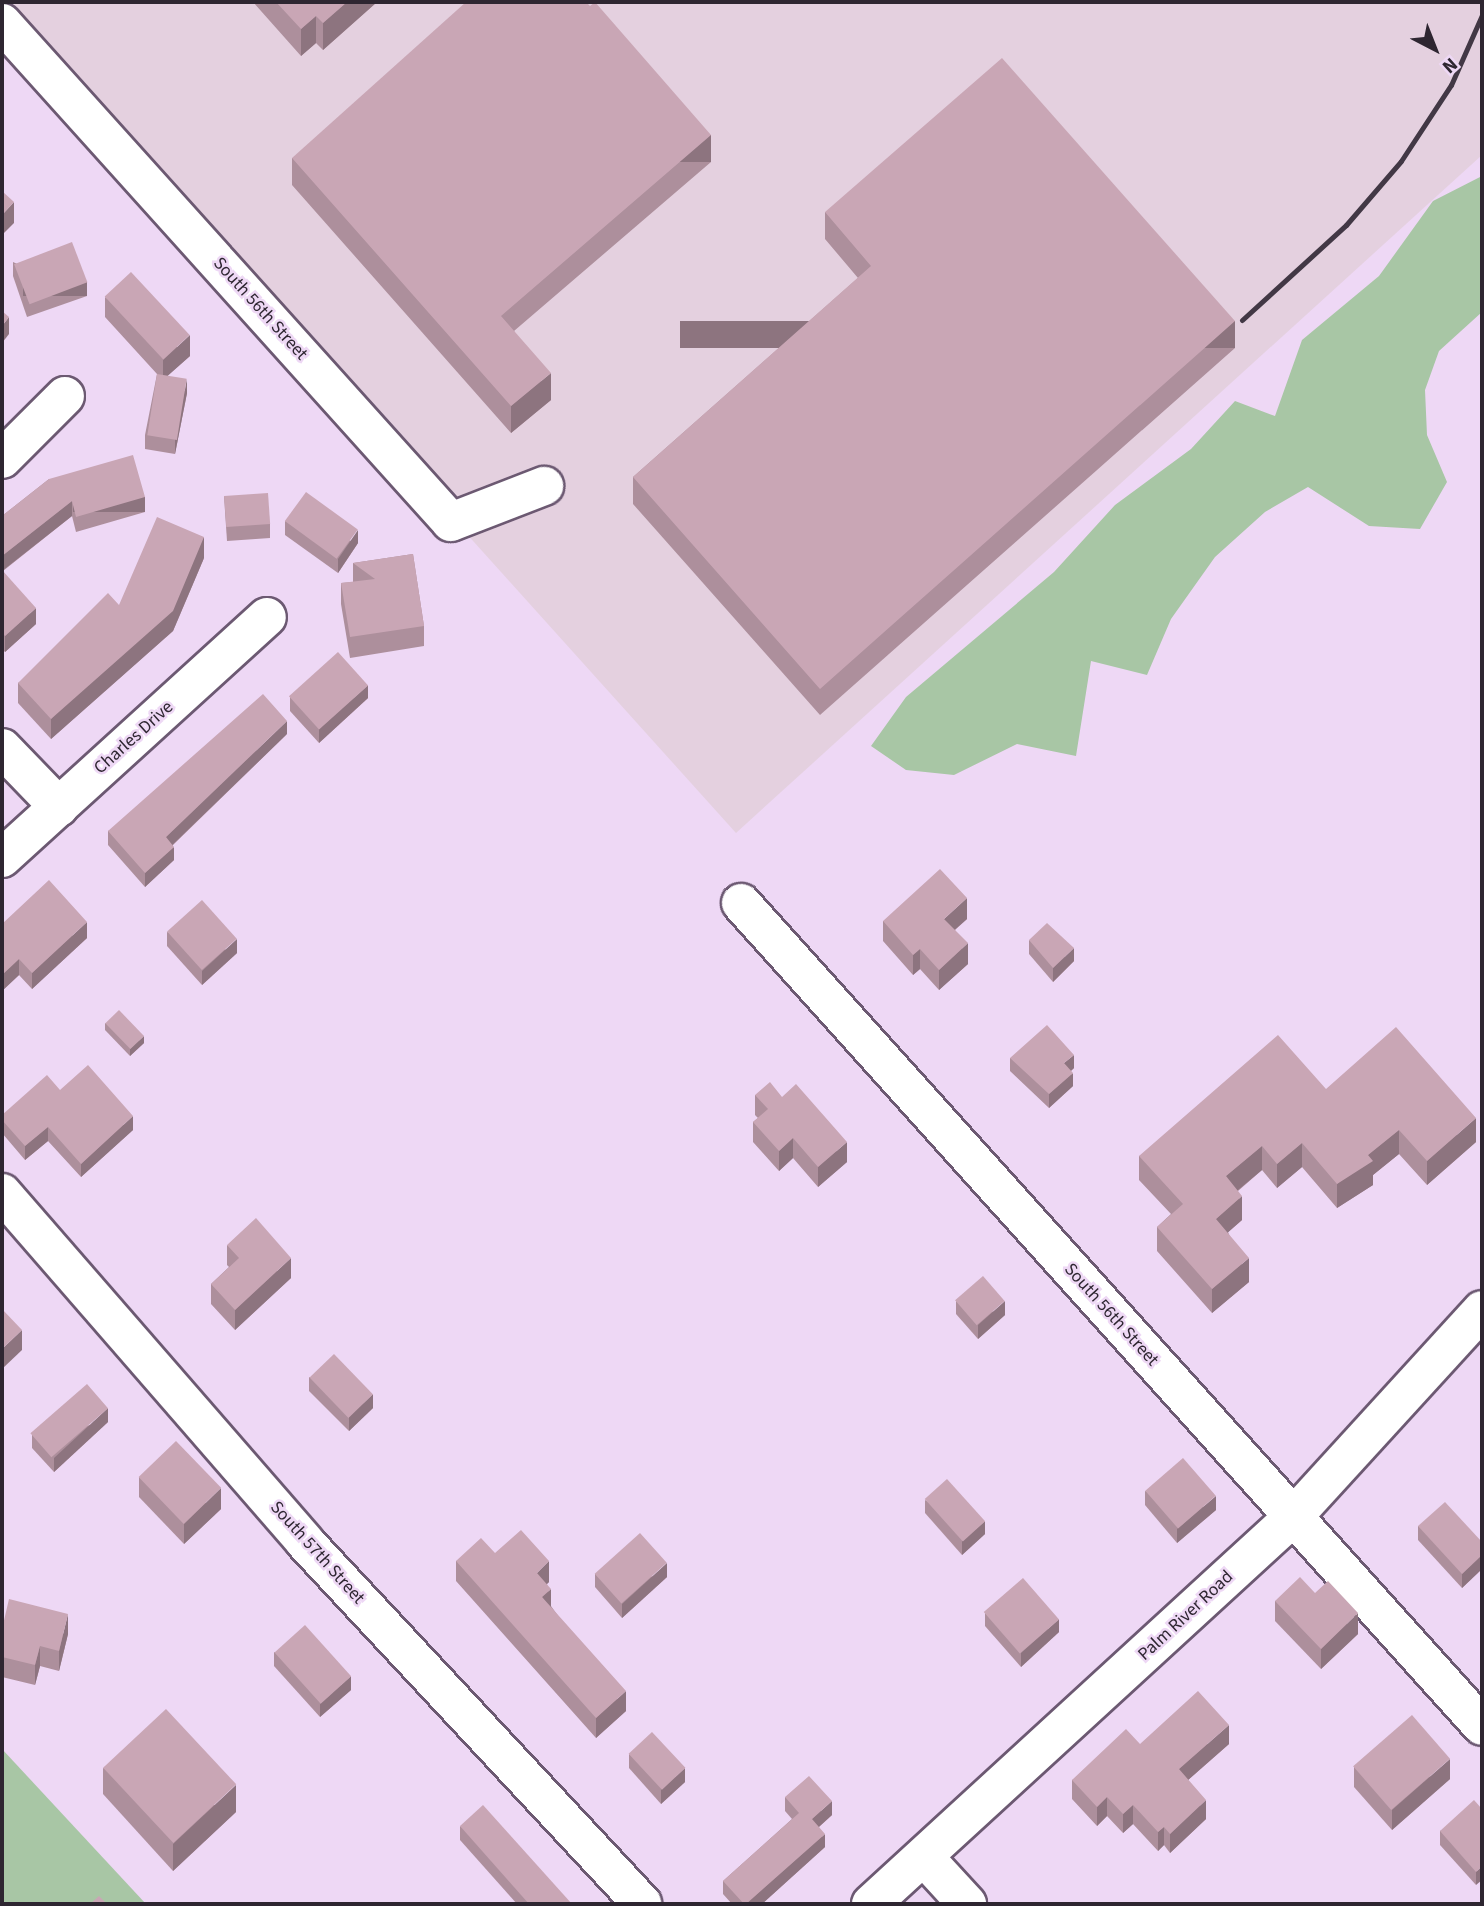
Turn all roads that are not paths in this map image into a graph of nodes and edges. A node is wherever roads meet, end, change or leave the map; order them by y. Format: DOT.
graph roads {
  1 [pos="2,23"];
  2 [pos="65,396"];
  3 [pos="2,459"];
  4 [pos="544,486"];
  5 [pos="267,617"];
  6 [pos="2,748"];
  7 [pos="59,807"];
  8 [pos="2,858"];
  9 [pos="741,903"];
  10 [pos="2,1193"];
  11 [pos="1482,1310"];
  12 [pos="1293,1517"];
  13 [pos="1482,1726"];
  14 [pos="924,1857"];
  15 [pos="642,1904"];
  16 [pos="871,1904"];
  17 [pos="967,1904"];
  1 -- 4 [label="street, South 56th Street"];
  2 -- 3 [label="street"];
  5 -- 7 [label="street, Charles Drive"];
  6 -- 7 [label="street"];
  7 -- 8 [label="street, Charles Drive"];
  9 -- 12 [label="street, South 56th Street"];
  10 -- 15 [label="street, South 57th Street"];
  11 -- 12 [label="street, Palm River Road"];
  12 -- 13 [label="street, South 56th Street"];
  12 -- 14 [label="street, Palm River Road"];
  14 -- 16 [label="street, Palm River Road"];
  14 -- 17 [label="street"];
}
